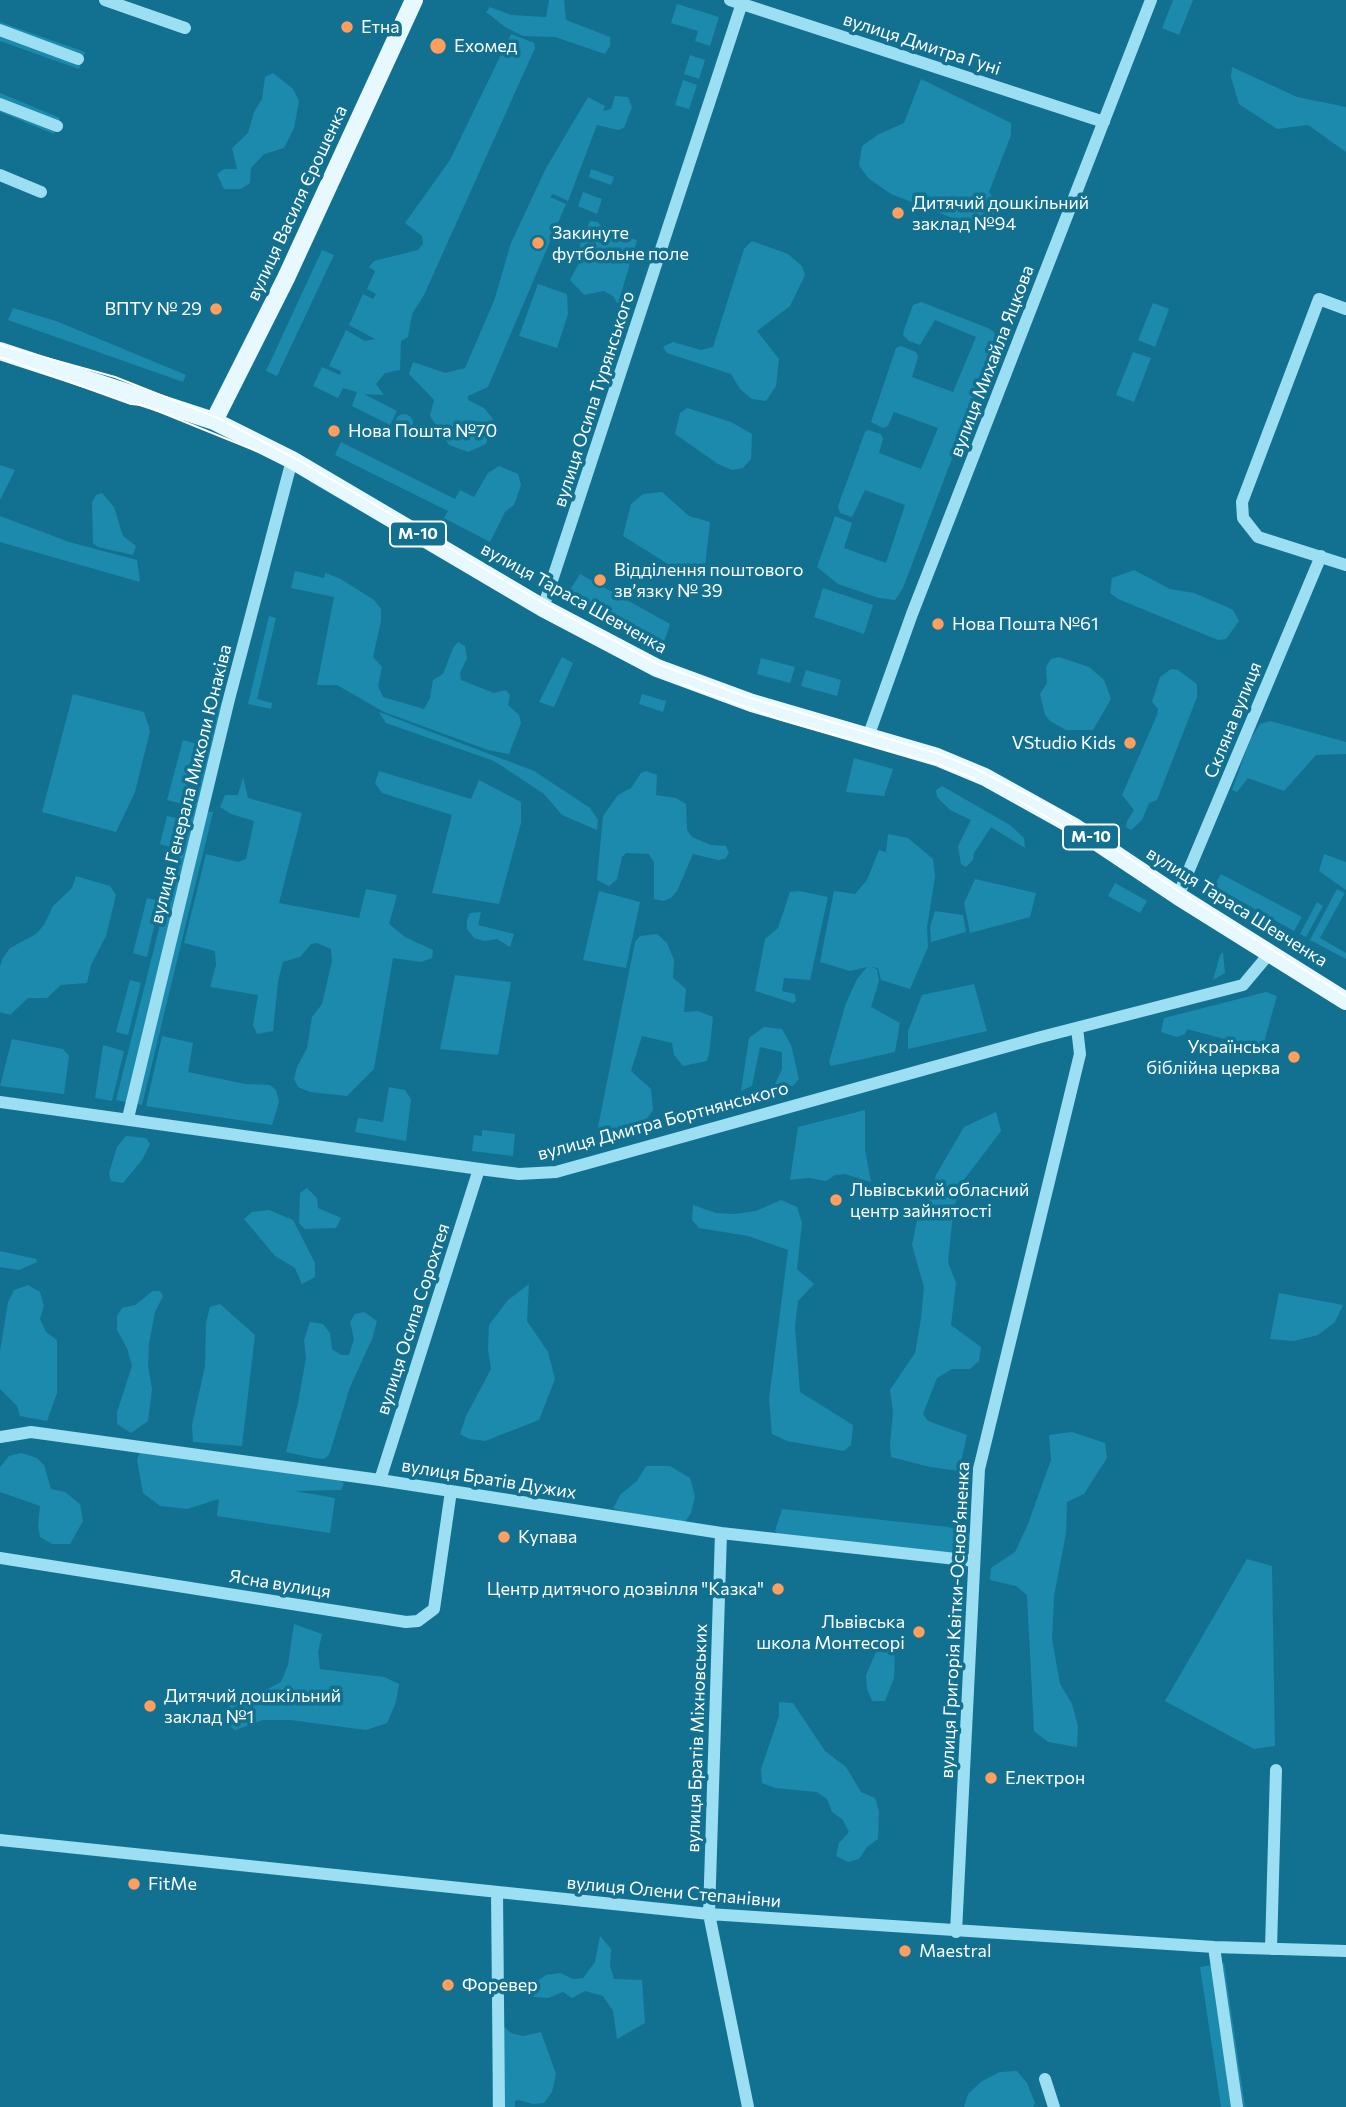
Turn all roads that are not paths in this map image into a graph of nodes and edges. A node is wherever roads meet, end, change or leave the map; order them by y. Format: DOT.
graph roads {
  1 [pos="105,0"];
  2 [pos="414,0"];
  3 [pos="1151,0"];
  4 [pos="738,1"];
  5 [pos="185,28"];
  6 [pos="0,30"];
  7 [pos="78,59"];
  8 [pos="0,104"];
  9 [pos="1104,122"];
  10 [pos="57,126"];
  11 [pos="0,175"];
  12 [pos="41,192"];
  13 [pos="1346,309"];
  14 [pos="0,351"];
  15 [pos="214,421"];
  16 [pos="292,460"];
  17 [pos="1321,556"];
  18 [pos="1346,565"];
  19 [pos="543,608"];
  20 [pos="868,737"];
  21 [pos="1178,896"];
  22 [pos="1269,954"];
  23 [pos="1346,1001"];
  24 [pos="1077,1028"];
  25 [pos="0,1102"];
  26 [pos="128,1118"];
  27 [pos="479,1169"];
  28 [pos="0,1437"];
  29 [pos="380,1480"];
  30 [pos="451,1491"];
  31 [pos="721,1533"];
  32 [pos="0,1558"];
  33 [pos="974,1562"];
  34 [pos="1276,1770"];
  35 [pos="0,1840"];
  36 [pos="496,1892"];
  37 [pos="709,1914"];
  38 [pos="956,1932"];
  39 [pos="1214,1947"];
  40 [pos="1271,1949"];
  41 [pos="1346,1951"];
  42 [pos="1045,2079"];
  43 [pos="499,2107"];
  44 [pos="748,2107"];
  45 [pos="1054,2107"];
  46 [pos="1237,2107"];
  1 -- 5 [label="street"];
  2 -- 15 [label="main road, вулиця Василя Єрошенка"];
  3 -- 9 [label="street, вулиця Михайла Яцкова"];
  4 -- 9 [label="street, вулиця Дмитра Гуні"];
  4 -- 19 [label="street, вулиця Осипа Турянського"];
  6 -- 7 [label="street"];
  8 -- 10 [label="street"];
  9 -- 20 [label="street, вулиця Михайла Яцкова"];
  11 -- 12 [label="street"];
  13 -- 17 [label="street"];
  14 -- 15 [label="main road, вулиця Тараса Шевченка / М-10"];
  15 -- 16 [label="main road, вулиця Тараса Шевченка / М-10"];
  16 -- 19 [label="main road, вулиця Тараса Шевченка / М-10"];
  16 -- 26 [label="street, вулиця Генерала Миколи Юнаківа"];
  17 -- 18 [label="street"];
  17 -- 21 [label="street, Скляна вулиця"];
  19 -- 20 [label="main road, вулиця Тараса Шевченка / М-10"];
  20 -- 21 [label="main road, вулиця Тараса Шевченка / М-10"];
  21 -- 22 [label="main road, вулиця Тараса Шевченка / М-10"];
  22 -- 23 [label="main road, вулиця Тараса Шевченка / М-10"];
  22 -- 24 [label="street, вулиця Дмитра Бортнянського"];
  24 -- 27 [label="street, вулиця Дмитра Бортнянського"];
  24 -- 33 [label="street, вулиця Григорія Квітки-Основʼяненка"];
  25 -- 26 [label="street, вулиця Дмитра Бортнянського"];
  26 -- 27 [label="street, вулиця Дмитра Бортнянського"];
  27 -- 29 [label="street, вулиця Осипа Сорохтея"];
  28 -- 29 [label="street, вулиця Братів Дужих"];
  29 -- 30 [label="street, вулиця Братів Дужих"];
  30 -- 31 [label="street, вулиця Братів Дужих"];
  30 -- 32 [label="street, Ясна вулиця"];
  31 -- 33 [label="street, вулиця Братів Дужих"];
  31 -- 37 [label="street, вулиця Братів Міхновських"];
  33 -- 38 [label="street, вулиця Григорія Квітки-Основʼяненка"];
  34 -- 40 [label="street"];
  35 -- 36 [label="street, вулиця Олени Степанівни"];
  36 -- 37 [label="street, вулиця Олени Степанівни"];
  36 -- 43 [label="street"];
  37 -- 38 [label="street, вулиця Олени Степанівни"];
  37 -- 44 [label="street, вулиця Братів Міхновських"];
  38 -- 39 [label="street, вулиця Олени Степанівни"];
  39 -- 40 [label="street, вулиця Олени Степанівни"];
  39 -- 46 [label="street"];
  40 -- 41 [label="street, вулиця Олени Степанівни"];
  42 -- 45 [label="street"];
}
